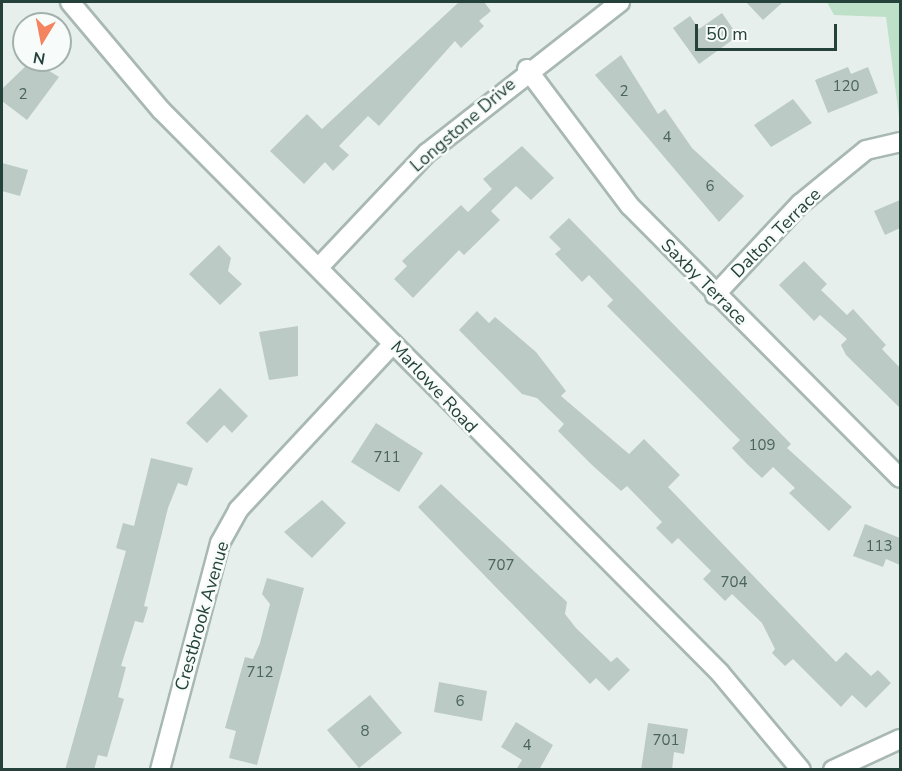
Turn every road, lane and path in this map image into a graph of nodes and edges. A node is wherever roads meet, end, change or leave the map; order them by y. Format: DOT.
graph roads {
  1 [pos="70,2"];
  2 [pos="620,2"];
  3 [pos="527,69"];
  4 [pos="900,142"];
  5 [pos="320,266"];
  6 [pos="715,295"];
  7 [pos="393,344"];
  8 [pos="900,478"];
  9 [pos="900,739"];
  10 [pos="160,770"];
  11 [pos="801,770"];
  12 [pos="833,770"];
  1 -- 5 [label="street, Marlowe Road"];
  2 -- 3 [label="street, Longstone Drive"];
  3 -- 5 [label="street, Longstone Drive"];
  3 -- 6 [label="street, Saxby Terrace"];
  4 -- 6 [label="street, Dalton Terrace"];
  5 -- 7 [label="street, Marlowe Road"];
  6 -- 8 [label="street, Saxby Terrace"];
  7 -- 10 [label="street, Crestbrook Avenue"];
  7 -- 11 [label="street, Marlowe Road"];
  9 -- 12 [label="street"];
}
